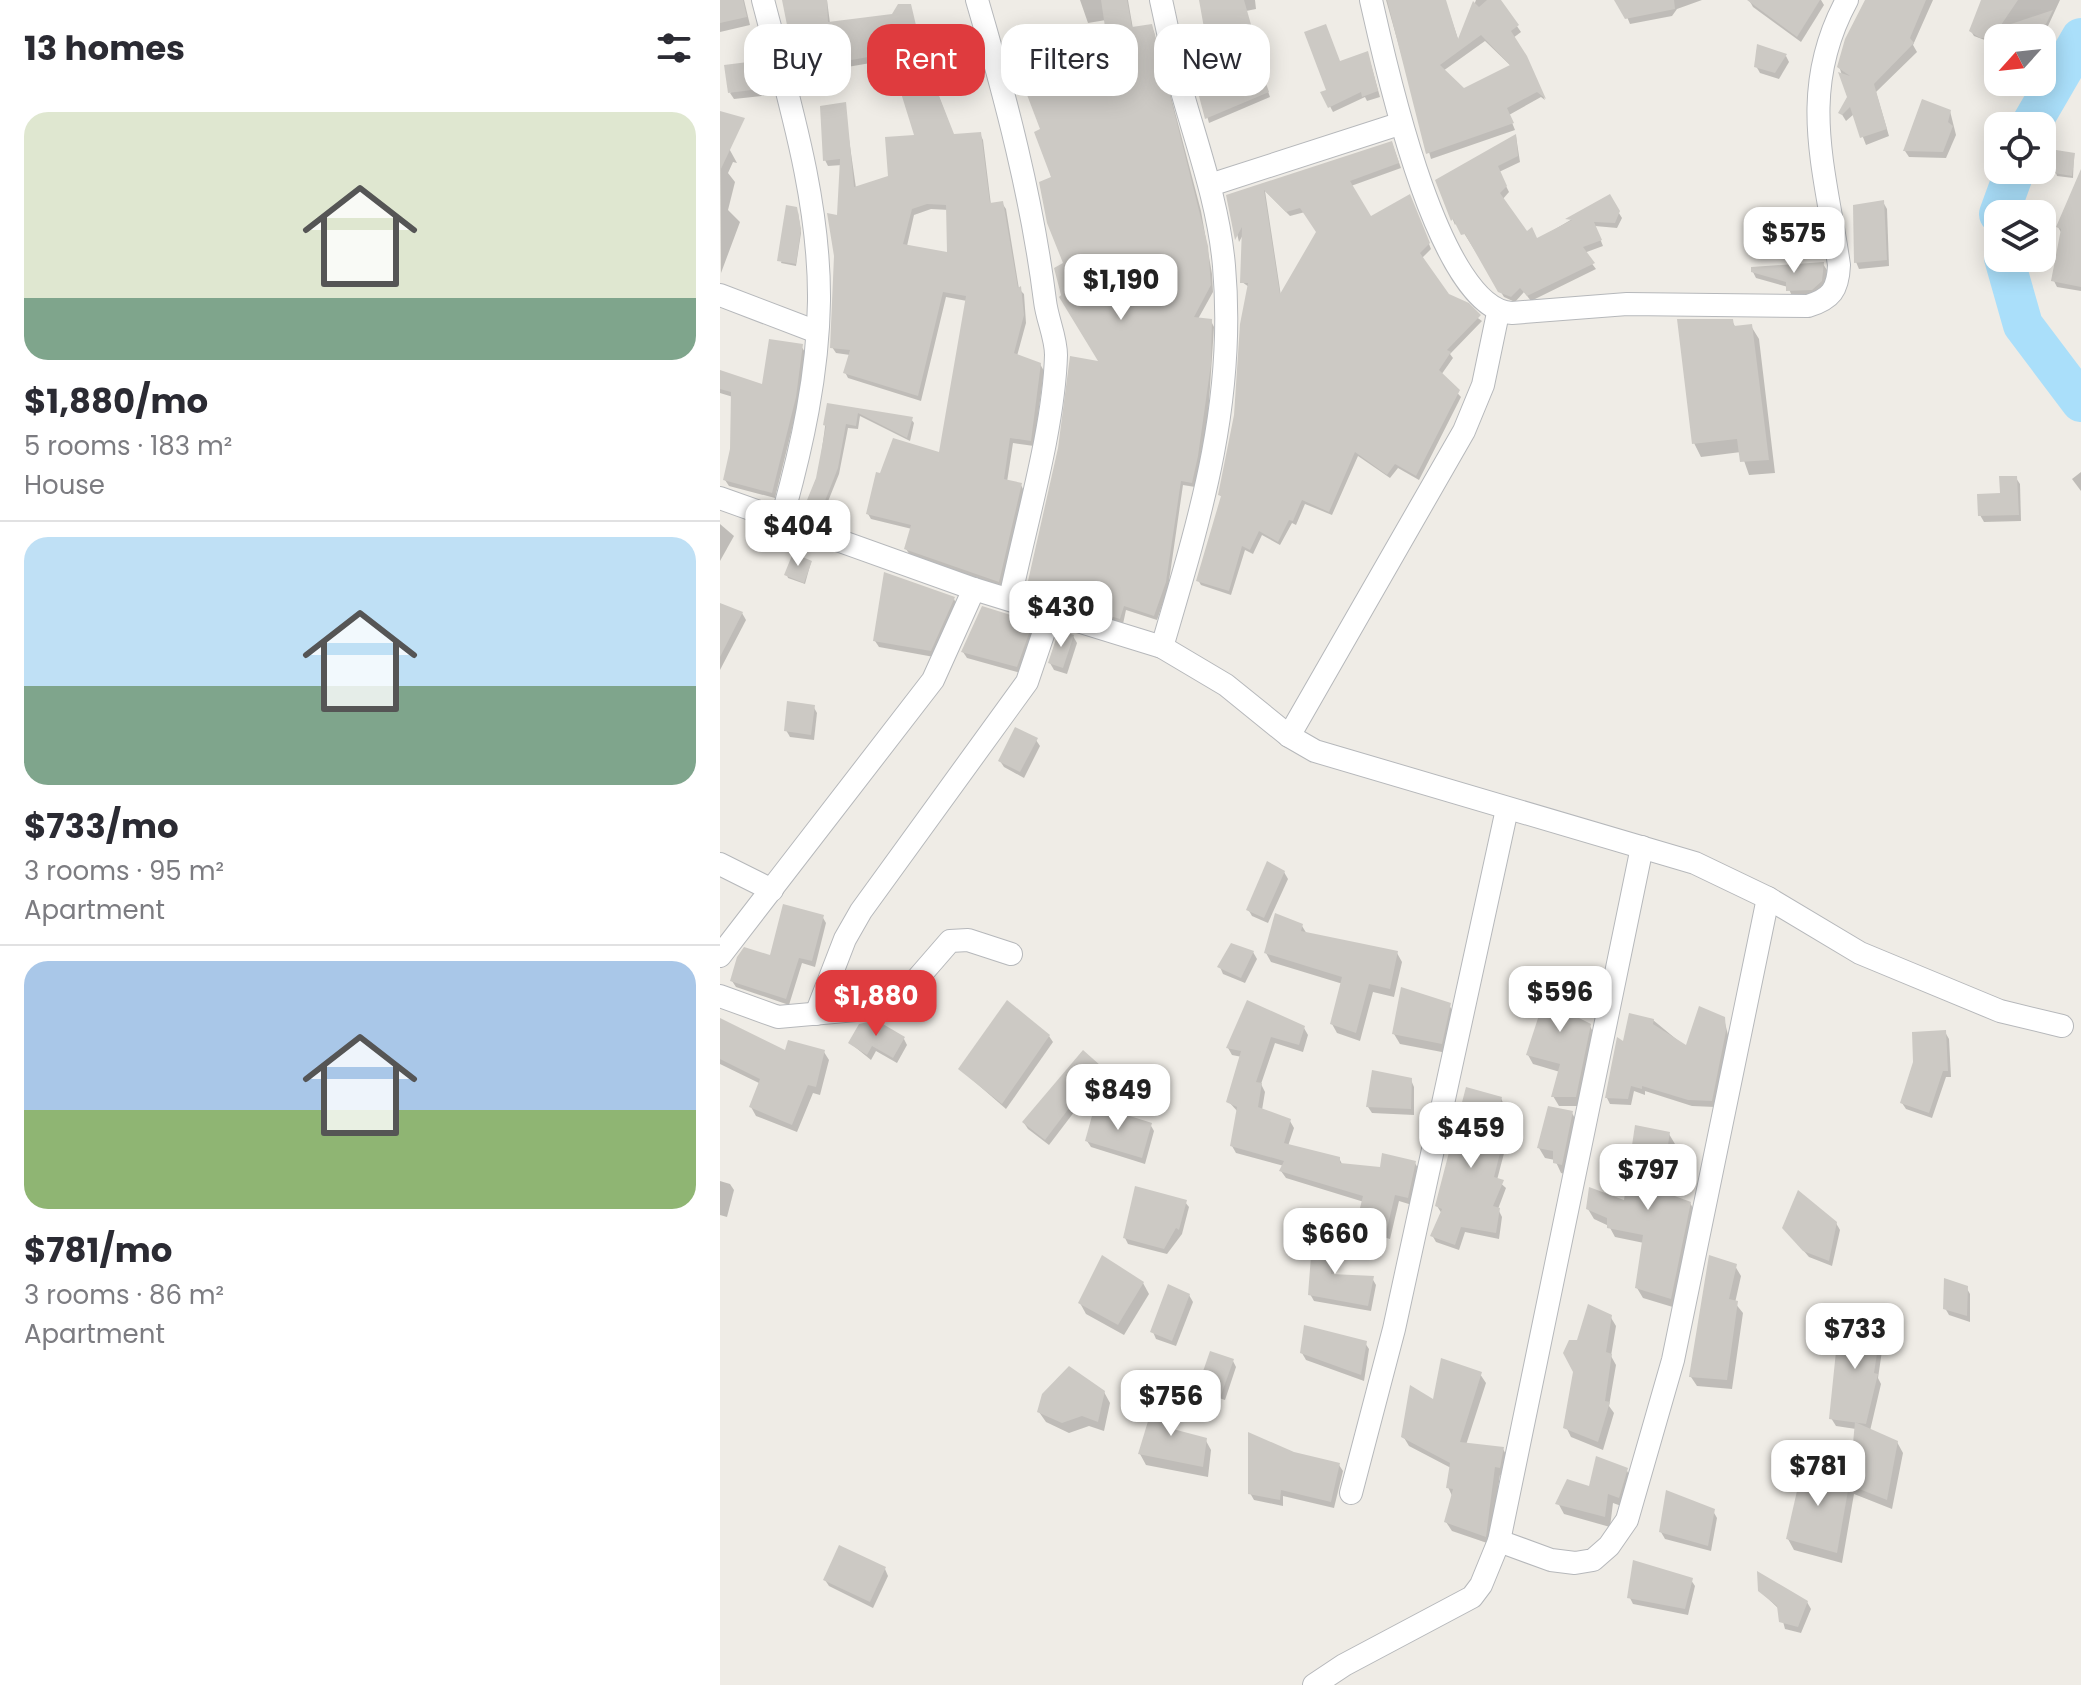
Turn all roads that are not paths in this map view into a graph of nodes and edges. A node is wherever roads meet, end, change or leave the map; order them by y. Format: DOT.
graph roads {
  1 [pos="763,0"];
  2 [pos="977,0"];
  3 [pos="1161,0"];
  4 [pos="1371,0"];
  5 [pos="1847,0"];
  6 [pos="1399,124"];
  7 [pos="1210,185"];
  8 [pos="720,295"];
  9 [pos="1498,313"];
  10 [pos="817,332"];
  11 [pos="720,498"];
  12 [pos="782,518"];
  13 [pos="974,589"];
  14 [pos="1010,599"];
  15 [pos="1050,614"];
  16 [pos="1162,647"];
  17 [pos="1289,736"];
  18 [pos="1507,809"];
  19 [pos="1642,847"];
  20 [pos="720,864"];
  21 [pos="772,890"];
  22 [pos="1768,898"];
  23 [pos="1011,954"];
  24 [pos="720,956"];
  25 [pos="720,996"];
  26 [pos="816,1014"];
  27 [pos="2062,1026"];
  28 [pos="1351,1493"];
  29 [pos="1499,1541"];
  30 [pos="1314,1685"];
  1 -- 10 [label="street"];
  2 -- 14 [label="street"];
  3 -- 7 [label="street"];
  4 -- 6 [label="street"];
  5 -- 9 [label="street"];
  6 -- 7 [label="street"];
  6 -- 9 [label="street"];
  7 -- 16 [label="street"];
  8 -- 10 [label="street"];
  9 -- 17 [label="street"];
  10 -- 12 [label="street"];
  11 -- 12 [label="street"];
  12 -- 13 [label="street"];
  13 -- 14 [label="street"];
  13 -- 21 [label="street"];
  14 -- 15 [label="street"];
  15 -- 16 [label="street"];
  15 -- 26 [label="street"];
  16 -- 17 [label="street"];
  17 -- 18 [label="street"];
  18 -- 19 [label="street"];
  18 -- 28 [label="street"];
  19 -- 22 [label="street"];
  19 -- 29 [label="street"];
  20 -- 21 [label="street"];
  21 -- 24 [label="street"];
  22 -- 27 [label="street"];
  22 -- 29 [label="street"];
  23 -- 26 [label="street"];
  25 -- 26 [label="street"];
  29 -- 30 [label="street"];
}
